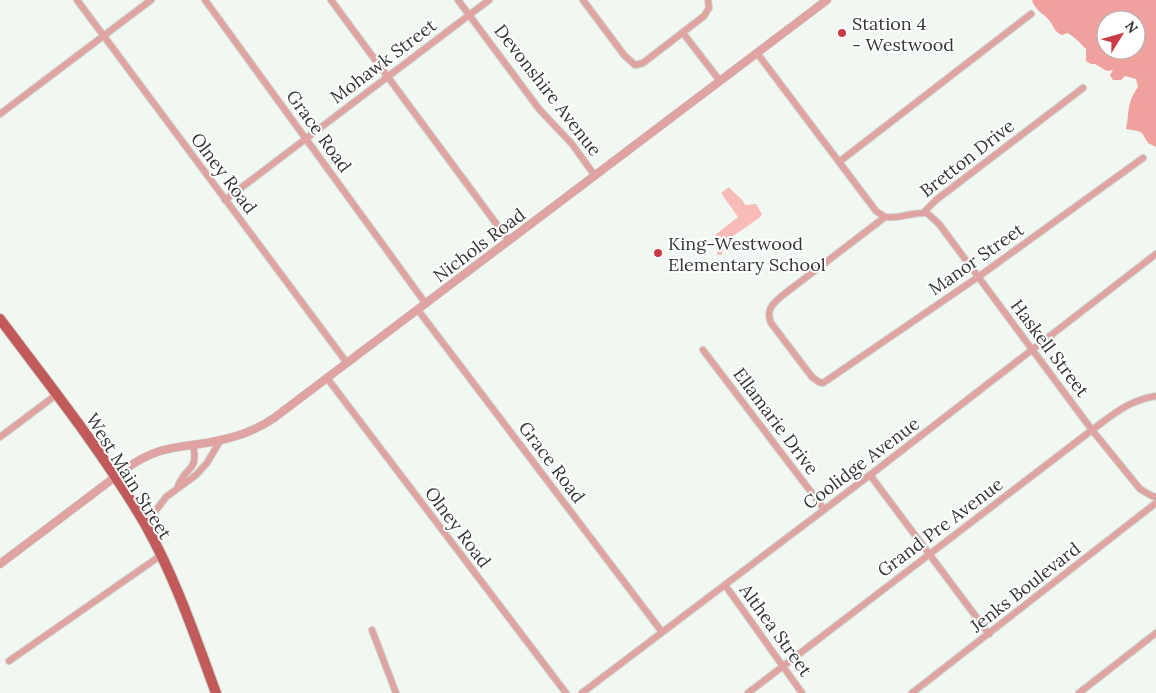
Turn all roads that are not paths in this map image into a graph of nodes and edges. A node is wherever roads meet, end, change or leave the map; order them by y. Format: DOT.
graph roads {
  1 [pos="77,0"];
  2 [pos="151,0"];
  3 [pos="205,0"];
  4 [pos="331,0"];
  5 [pos="458,0"];
  6 [pos="488,0"];
  7 [pos="583,0"];
  8 [pos="708,0"];
  9 [pos="827,0"];
  10 [pos="1031,14"];
  11 [pos="469,15"];
  12 [pos="683,33"];
  13 [pos="103,35"];
  14 [pos="756,53"];
  15 [pos="387,76"];
  16 [pos="720,81"];
  17 [pos="1083,88"];
  18 [pos="0,114"];
  19 [pos="306,138"];
  20 [pos="1143,158"];
  21 [pos="839,162"];
  22 [pos="595,176"];
  23 [pos="225,200"];
  24 [pos="923,213"];
  25 [pos="885,217"];
  26 [pos="509,241"];
  27 [pos="1156,254"];
  28 [pos="978,277"];
  29 [pos="426,304"];
  30 [pos="418,310"];
  31 [pos="0,318"];
  32 [pos="1032,349"];
  33 [pos="703,350"];
  34 [pos="347,363"];
  35 [pos="327,378"];
  36 [pos="56,395"];
  37 [pos="1156,396"];
  38 [pos="1092,430"];
  39 [pos="0,437"];
  40 [pos="220,441"];
  41 [pos="193,445"];
  42 [pos="870,475"];
  43 [pos="115,478"];
  44 [pos="178,486"];
  45 [pos="1156,497"];
  46 [pos="1156,503"];
  47 [pos="824,509"];
  48 [pos="145,525"];
  49 [pos="929,554"];
  50 [pos="160,556"];
  51 [pos="0,564"];
  52 [pos="725,585"];
  53 [pos="372,630"];
  54 [pos="662,632"];
  55 [pos="1156,633"];
  56 [pos="989,634"];
  57 [pos="9,661"];
  58 [pos="784,666"];
  59 [pos="216,693"];
  60 [pos="396,693"];
  61 [pos="566,693"];
  62 [pos="582,693"];
  63 [pos="748,693"];
  64 [pos="802,693"];
  65 [pos="912,693"];
  66 [pos="1079,693"];
  1 -- 13 [label="street, Olney Road"];
  2 -- 13 [label="street"];
  3 -- 19 [label="street, Grace Road"];
  4 -- 15 [label="street"];
  5 -- 11 [label="street, Devonshire Avenue"];
  6 -- 11 [label="street, Mohawk Street"];
  7 -- 12 [label="street"];
  8 -- 12 [label="street"];
  9 -- 14 [label="street, Nichols Road"];
  10 -- 21 [label="street"];
  11 -- 15 [label="street, Mohawk Street"];
  11 -- 22 [label="street, Devonshire Avenue"];
  12 -- 16 [label="street"];
  13 -- 18 [label="street"];
  13 -- 23 [label="street, Olney Road"];
  14 -- 16 [label="street, Nichols Road"];
  14 -- 21 [label="street"];
  15 -- 19 [label="street, Mohawk Street"];
  15 -- 26 [label="street"];
  16 -- 22 [label="street, Nichols Road"];
  17 -- 24 [label="street, Bretton Drive"];
  19 -- 23 [label="street, Mohawk Street"];
  19 -- 29 [label="street, Grace Road"];
  20 -- 28 [label="street, Manor Street"];
  21 -- 25 [label="street"];
  22 -- 26 [label="street, Nichols Road"];
  23 -- 34 [label="street, Olney Road"];
  24 -- 25 [label="street, Bretton Drive"];
  24 -- 28 [label="street, Haskell Street"];
  25 -- 28 [label="street, Manor Street"];
  26 -- 29 [label="street, Nichols Road"];
  27 -- 32 [label="street, Coolidge Avenue"];
  28 -- 32 [label="street, Haskell Street"];
  29 -- 30 [label="street, Nichols Road"];
  30 -- 34 [label="street, Nichols Road"];
  30 -- 54 [label="street, Grace Road"];
  31 -- 36 [label="main road, West Main Street"];
  32 -- 38 [label="street, Haskell Street"];
  32 -- 42 [label="street, Coolidge Avenue"];
  33 -- 47 [label="street, Ellamarie Drive"];
  34 -- 35 [label="street, Nichols Road"];
  35 -- 40 [label="street, Nichols Road"];
  35 -- 61 [label="street, Olney Road"];
  36 -- 39 [label="street"];
  36 -- 43 [label="main road, West Main Street"];
  37 -- 38 [label="street, Grand Pre Avenue"];
  38 -- 45 [label="street, Haskell Street"];
  38 -- 49 [label="street, Grand Pre Avenue"];
  40 -- 41 [label="street, Nichols Road"];
  40 -- 44 [label="street"];
  41 -- 43 [label="street, Nichols Road"];
  41 -- 44 [label="street"];
  42 -- 47 [label="street, Coolidge Avenue"];
  42 -- 49 [label="street"];
  43 -- 48 [label="main road, West Main Street"];
  43 -- 51 [label="street, Nichols Road"];
  44 -- 48 [label="street"];
  46 -- 56 [label="street, Jenks Boulevard"];
  47 -- 52 [label="street, Coolidge Avenue"];
  48 -- 50 [label="main road, West Main Street"];
  49 -- 56 [label="street"];
  49 -- 58 [label="street, Grand Pre Avenue"];
  50 -- 57 [label="street"];
  50 -- 59 [label="main road, West Main Street"];
  52 -- 54 [label="street, Coolidge Avenue"];
  52 -- 58 [label="street, Althea Street"];
  53 -- 60 [label="street"];
  54 -- 62 [label="street, Coolidge Avenue"];
  55 -- 66 [label="street"];
  56 -- 65 [label="street, Jenks Boulevard"];
  58 -- 63 [label="street, Grand Pre Avenue"];
  58 -- 64 [label="street, Althea Street"];
}
